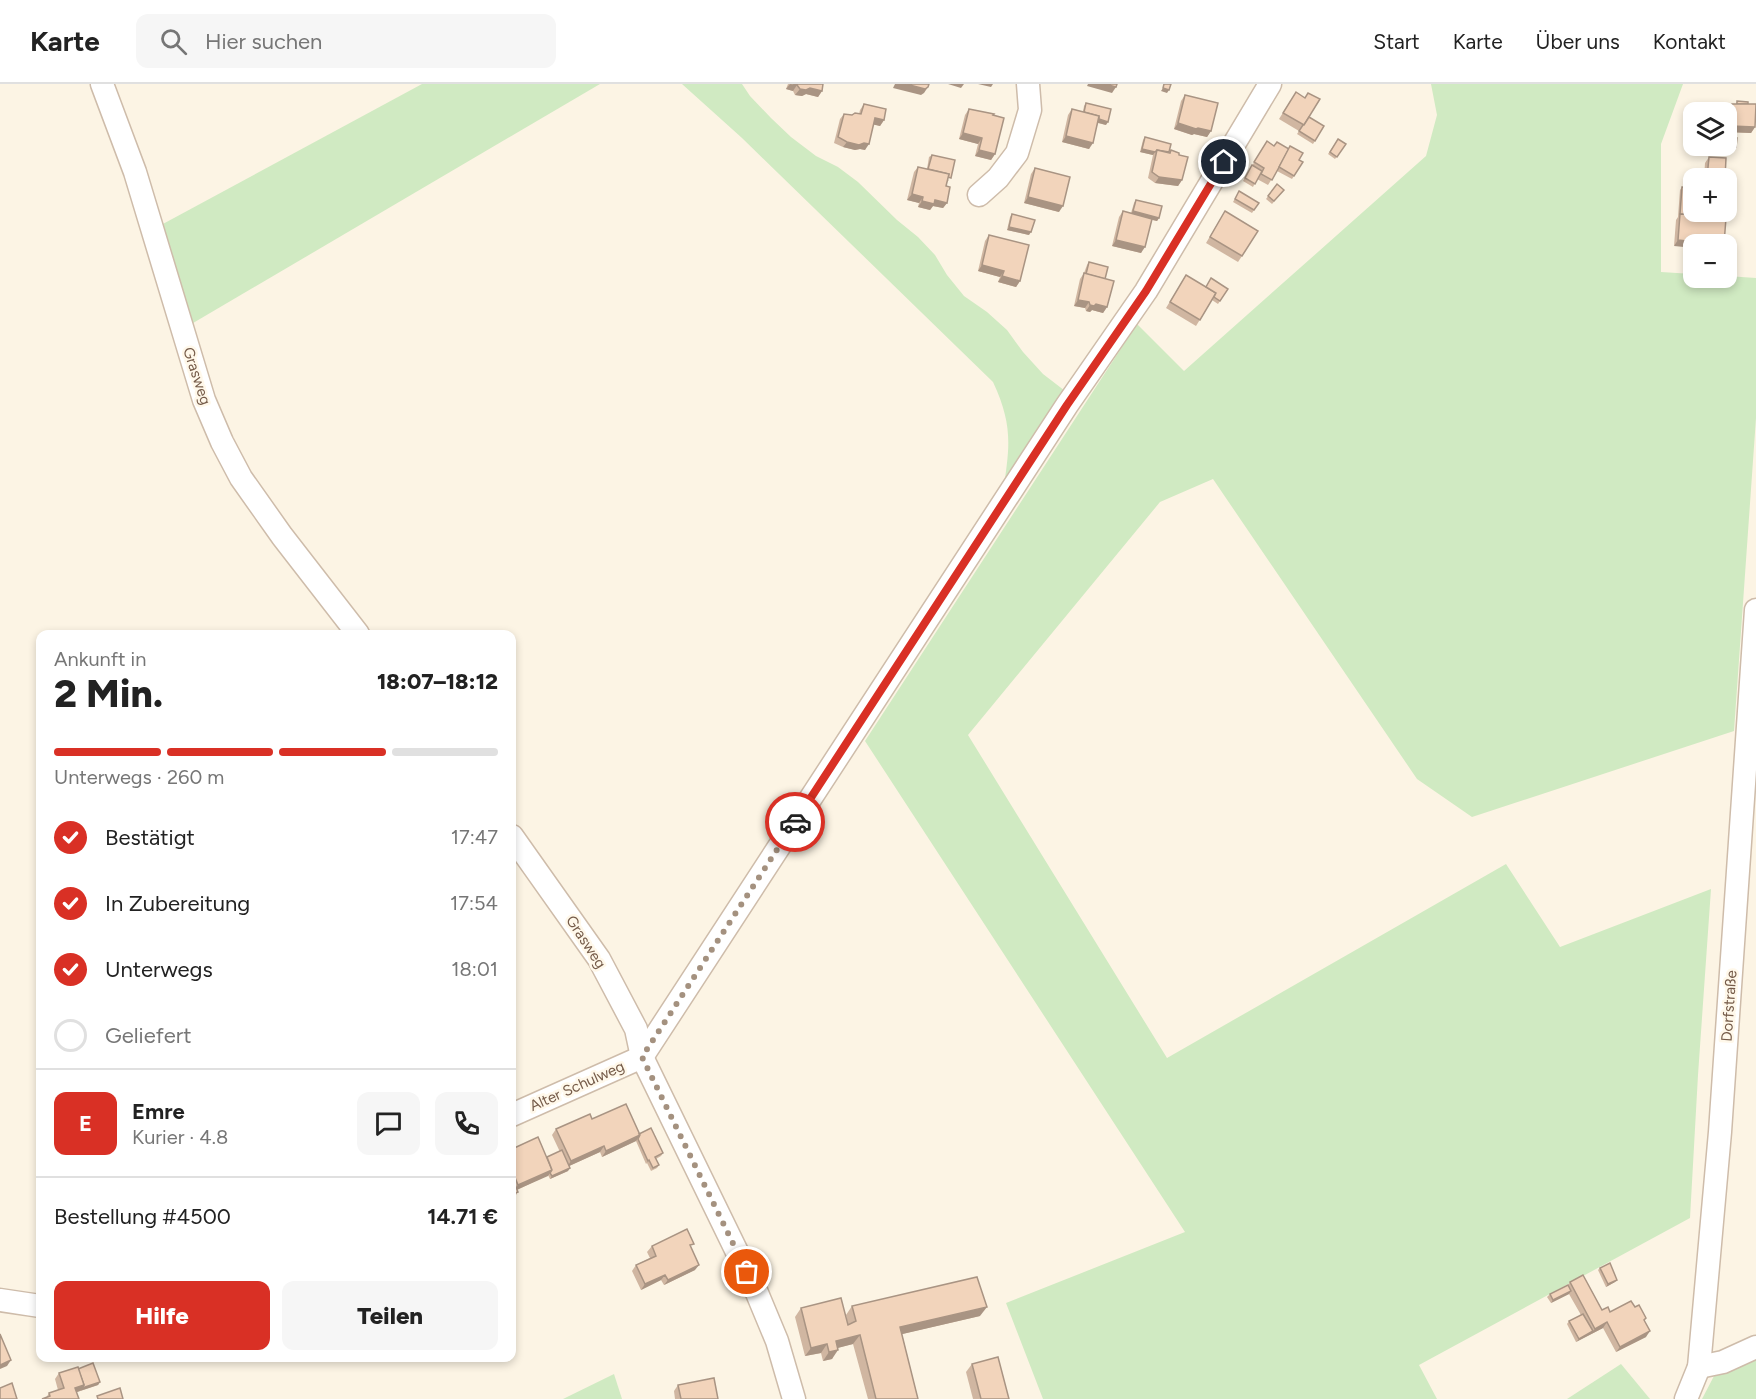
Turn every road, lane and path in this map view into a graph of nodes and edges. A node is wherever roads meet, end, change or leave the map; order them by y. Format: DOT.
graph roads {
  1 [pos="102,84"];
  2 [pos="1028,84"];
  3 [pos="1270,84"];
  4 [pos="979,195"];
  5 [pos="1756,610"];
  6 [pos="355,630"];
  7 [pos="1751,743"];
  8 [pos="516,842"];
  9 [pos="642,1057"];
  10 [pos="516,1113"];
  11 [pos="0,1300"];
  12 [pos="36,1305"];
  13 [pos="1756,1347"];
  14 [pos="1699,1367"];
  15 [pos="794,1399"];
  16 [pos="1686,1399"];
  1 -- 6 [label="street, Grasweg"];
  2 -- 4 [label="street"];
  3 -- 9 [label="street"];
  5 -- 7 [label="street, Dorfstraße"];
  7 -- 14 [label="street, Dorfstraße"];
  8 -- 9 [label="street, Grasweg"];
  9 -- 10 [label="street, Alter Schulweg"];
  9 -- 15 [label="street"];
  11 -- 12 [label="street"];
  13 -- 14 [label="street"];
  14 -- 16 [label="street, Dorfstraße"];
}
